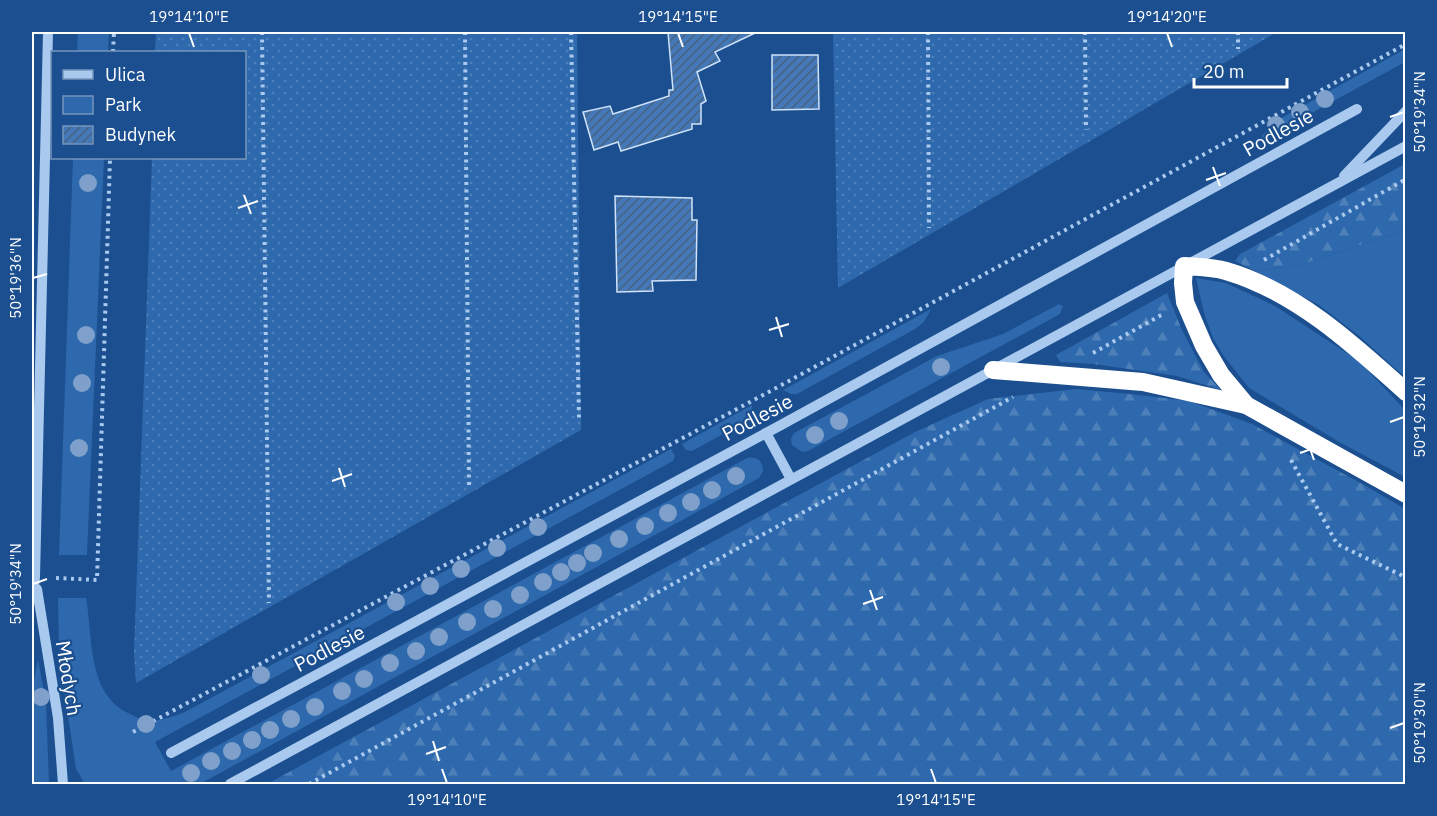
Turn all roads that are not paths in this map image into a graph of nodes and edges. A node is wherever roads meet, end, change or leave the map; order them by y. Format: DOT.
graph roads {
  1 [pos="48,32"];
  2 [pos="1357,109"];
  3 [pos="1406,111"];
  4 [pos="1406,146"];
  5 [pos="1337,183"];
  6 [pos="1184,266"];
  7 [pos="993,370"];
  8 [pos="1406,392"];
  9 [pos="1246,405"];
  10 [pos="766,433"];
  11 [pos="791,479"];
  12 [pos="1406,494"];
  13 [pos="35,577"];
  14 [pos="32,600"];
  15 [pos="171,753"];
  16 [pos="63,784"];
  17 [pos="230,784"];
  1 -- 13 [label="street, Młodych"];
  2 -- 10 [label="street, Podlesie"];
  3 -- 5 [label="street"];
  4 -- 5 [label="street"];
  5 -- 6 [label="street"];
  6 -- 7 [label="street"];
  6 -- 8 [label="highway"];
  6 -- 9 [label="highway"];
  7 -- 9 [label="highway"];
  7 -- 11 [label="street"];
  9 -- 12 [label="highway"];
  10 -- 11 [label="street"];
  10 -- 15 [label="street, Podlesie"];
  11 -- 17 [label="street"];
  13 -- 14 [label="street, Młodych"];
  13 -- 16 [label="street, Młodych"];
}
